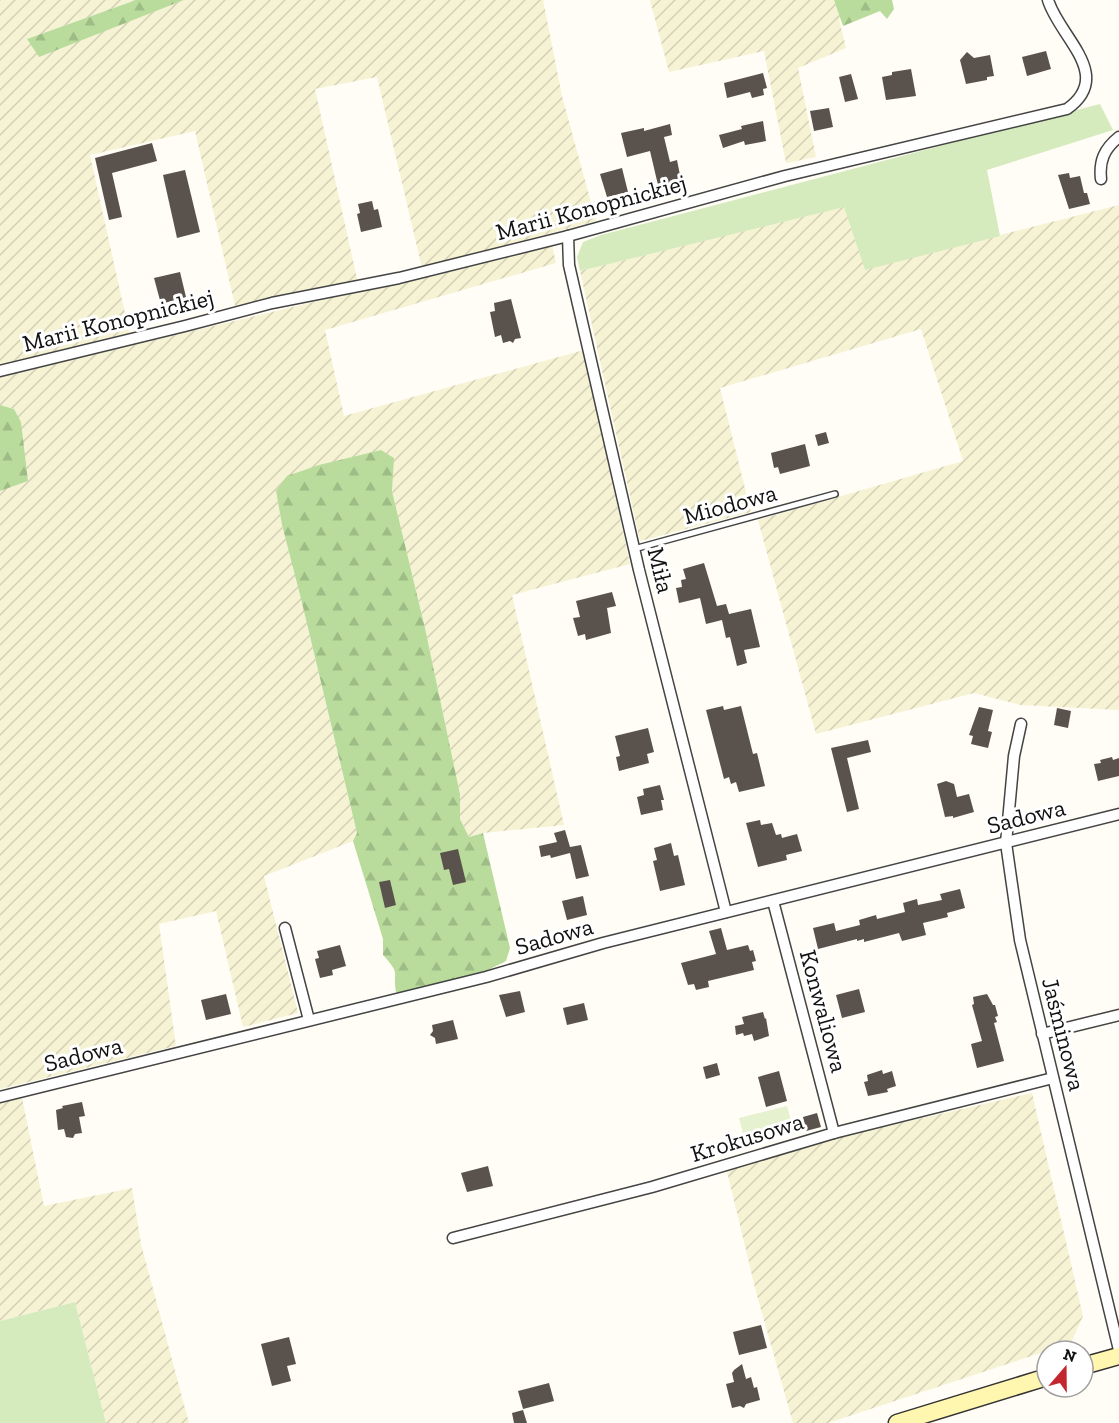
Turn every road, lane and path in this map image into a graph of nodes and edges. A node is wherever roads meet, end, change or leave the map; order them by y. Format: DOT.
graph roads {
  1 [pos="1048,0"];
  2 [pos="1119,137"];
  3 [pos="1101,179"];
  4 [pos="568,236"];
  5 [pos="0,371"];
  6 [pos="835,494"];
  7 [pos="634,549"];
  8 [pos="1021,724"];
  9 [pos="1119,814"];
  10 [pos="1006,843"];
  11 [pos="773,901"];
  12 [pos="726,912"];
  13 [pos="285,928"];
  14 [pos="1119,1015"];
  15 [pos="309,1020"];
  16 [pos="1042,1034"];
  17 [pos="1053,1078"];
  18 [pos="0,1097"];
  19 [pos="834,1132"];
  20 [pos="453,1238"];
  21 [pos="1119,1350"];
  22 [pos="1119,1356"];
  23 [pos="1095,1363"];
  24 [pos="1035,1381"];
  25 [pos="897,1423"];
  1 -- 4 [label="street, Marii Konopnickiej"];
  2 -- 3 [label="street"];
  4 -- 5 [label="street, Marii Konopnickiej"];
  4 -- 7 [label="street, Miła"];
  6 -- 7 [label="lane, Miodowa"];
  7 -- 12 [label="street, Miła"];
  8 -- 10 [label="street, Jaśminowa"];
  9 -- 10 [label="street, Sadowa"];
  10 -- 11 [label="street, Sadowa"];
  10 -- 16 [label="street, Jaśminowa"];
  11 -- 12 [label="street, Sadowa"];
  11 -- 19 [label="street, Konwaliowa"];
  12 -- 15 [label="street, Sadowa"];
  13 -- 15 [label="street"];
  14 -- 16 [label="street"];
  15 -- 18 [label="street, Sadowa"];
  16 -- 17 [label="street, Jaśminowa"];
  17 -- 19 [label="street, Krokusowa"];
  17 -- 21 [label="street, Jaśminowa"];
  19 -- 20 [label="street, Krokusowa"];
  22 -- 23 [label="main road"];
  24 -- 25 [label="main road"];
}
